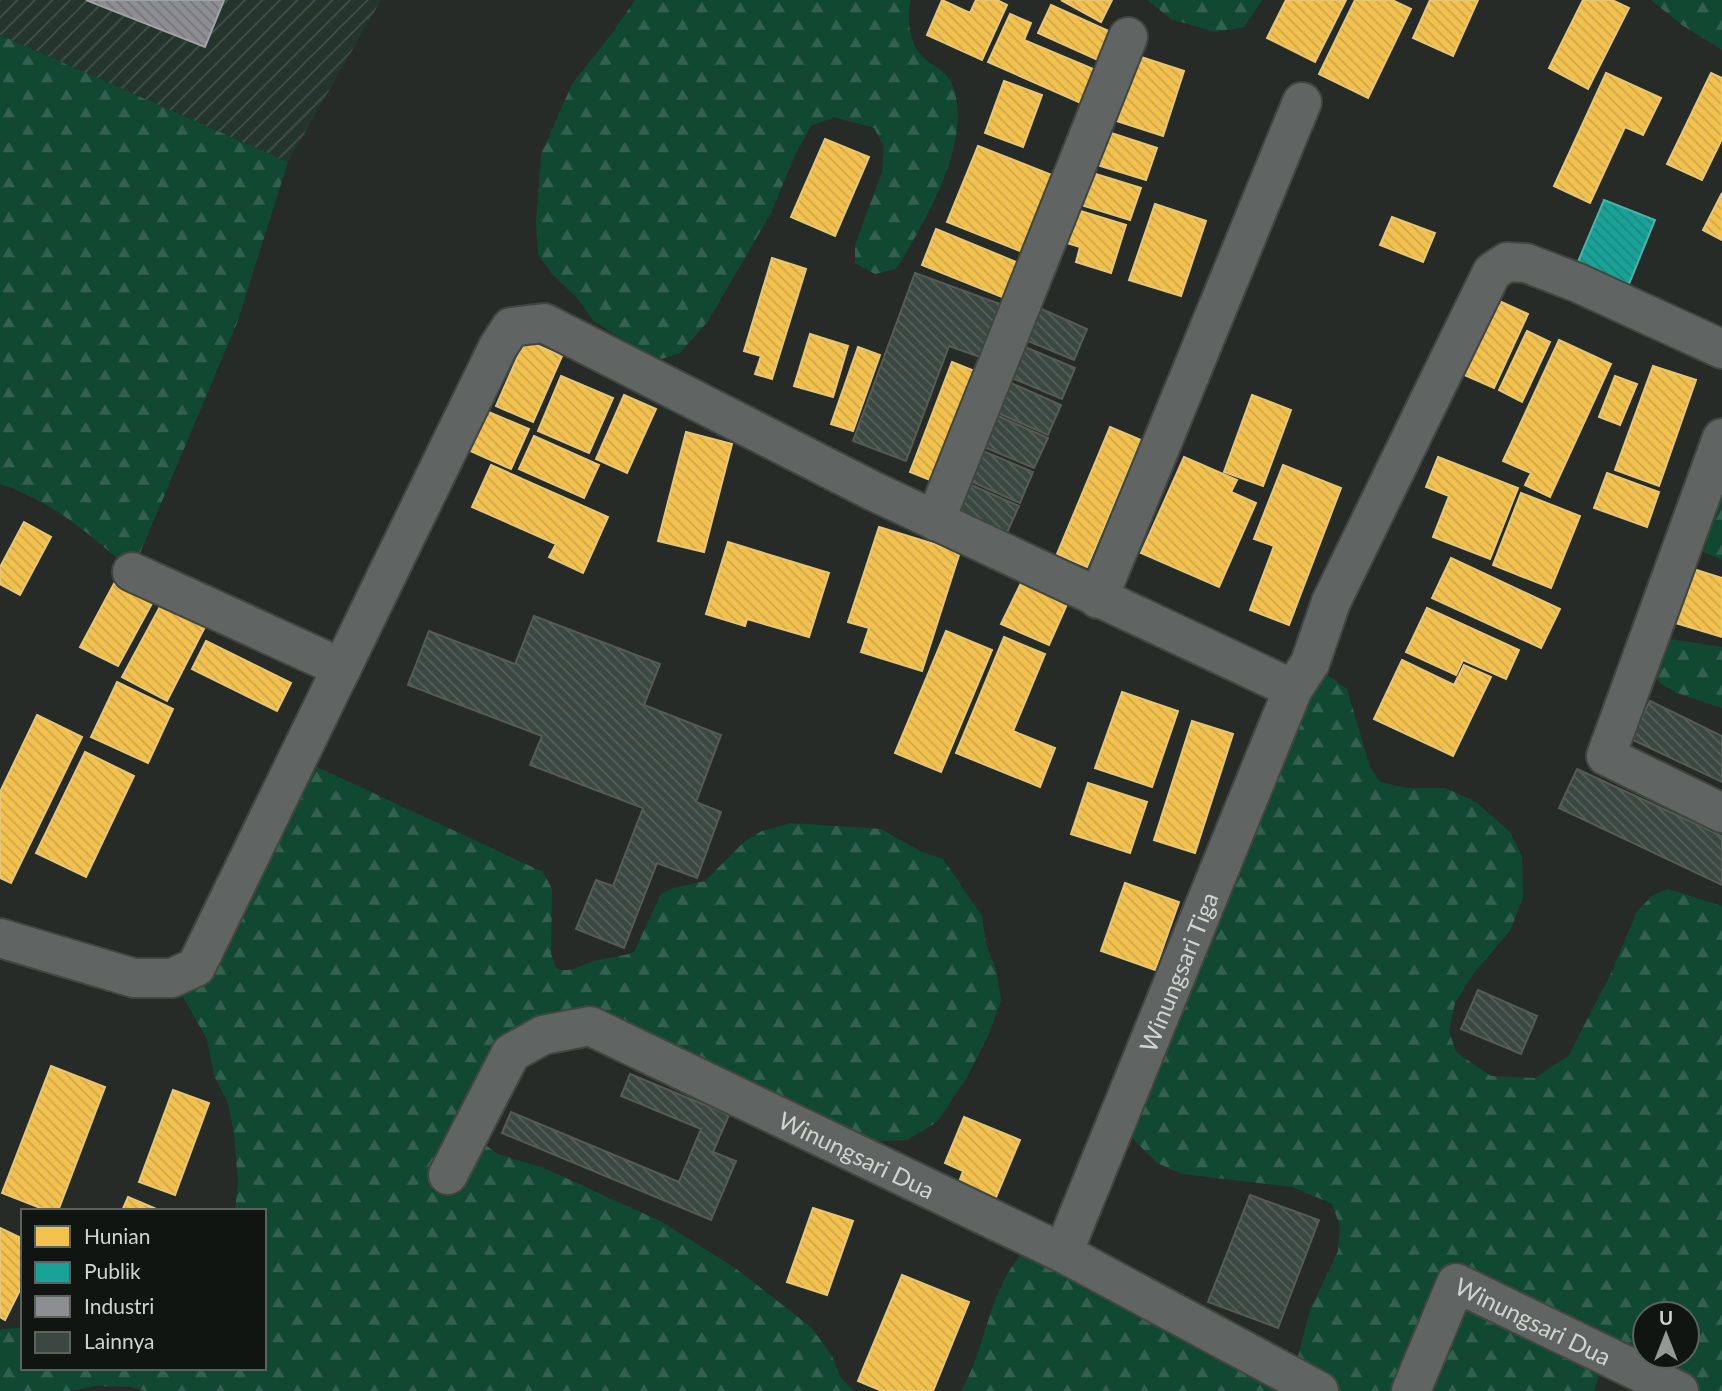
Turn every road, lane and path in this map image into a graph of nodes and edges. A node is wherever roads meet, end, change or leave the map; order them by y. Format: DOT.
graph roads {
  1 [pos="1128,37"];
  2 [pos="1302,102"];
  3 [pos="1722,349"];
  4 [pos="1722,438"];
  5 [pos="935,521"];
  6 [pos="132,572"];
  7 [pos="1098,599"];
  8 [pos="342,668"];
  9 [pos="1293,689"];
  10 [pos="1722,813"];
  11 [pos="0,938"];
  12 [pos="448,1175"];
  13 [pos="1063,1253"];
  14 [pos="1319,1391"];
  15 [pos="1411,1391"];
  16 [pos="1679,1391"];
  1 -- 5 [label="street"];
  2 -- 7 [label="street"];
  3 -- 9 [label="street, Winungsari Tiga"];
  4 -- 10 [label="street"];
  5 -- 7 [label="street"];
  5 -- 8 [label="street"];
  6 -- 8 [label="street"];
  7 -- 9 [label="street"];
  8 -- 11 [label="street"];
  9 -- 13 [label="street, Winungsari Tiga"];
  12 -- 13 [label="street, Winungsari Dua"];
  13 -- 14 [label="street, Winungsari Dua"];
  15 -- 16 [label="street, Winungsari Dua"];
}
